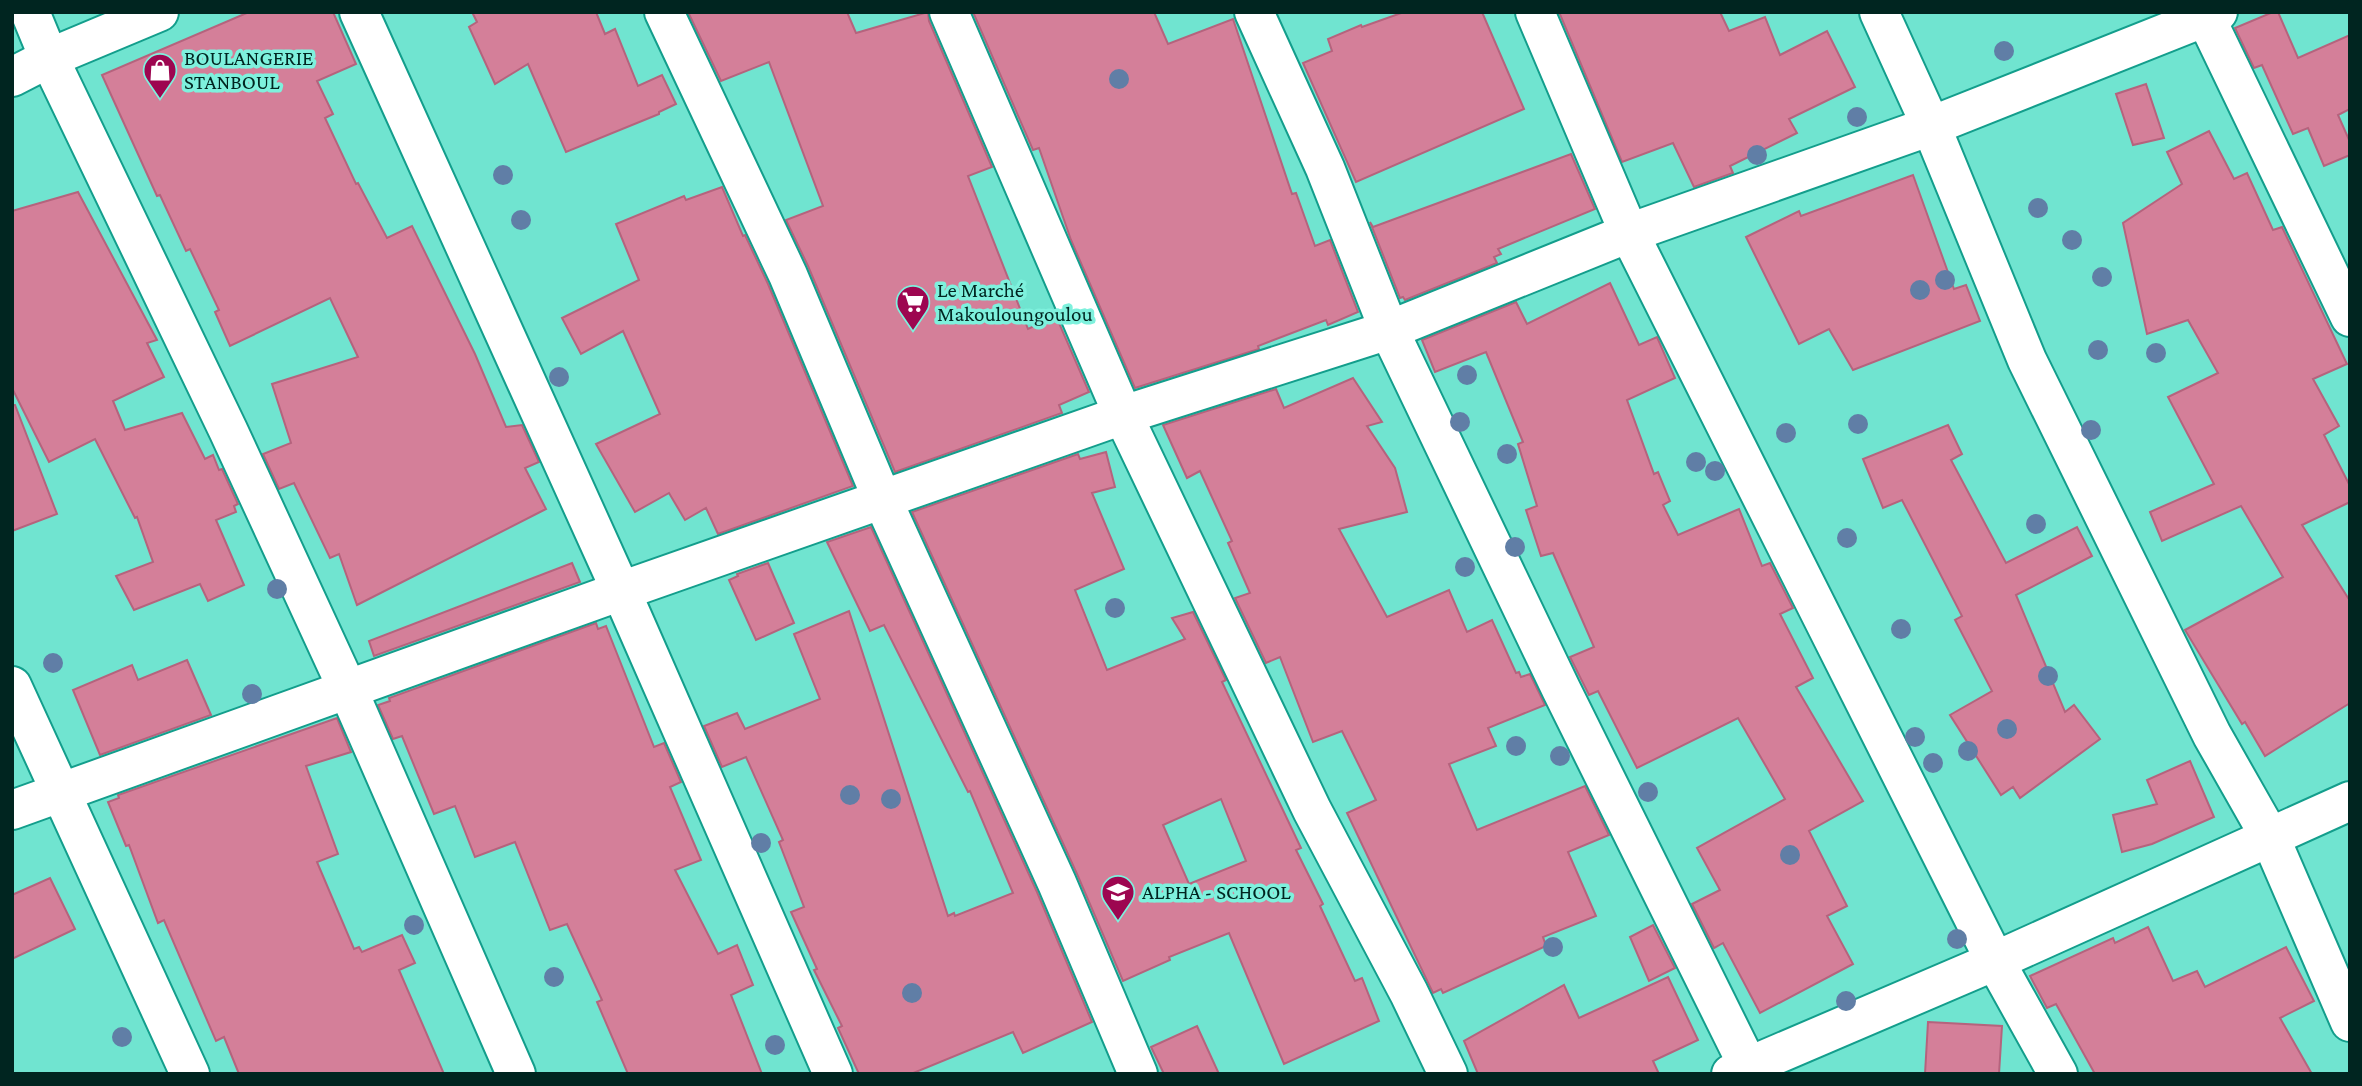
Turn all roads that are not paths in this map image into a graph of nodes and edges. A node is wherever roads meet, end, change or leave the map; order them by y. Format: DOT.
graph roads {
  1 [pos="30,12"];
  2 [pos="159,12"];
  3 [pos="359,12"];
  4 [pos="664,12"];
  5 [pos="949,12"];
  6 [pos="1254,12"];
  7 [pos="1535,12"];
  8 [pos="1879,12"];
  9 [pos="2209,14"];
  10 [pos="49,58"];
  11 [pos="12,77"];
  12 [pos="1931,127"];
  13 [pos="1629,233"];
  14 [pos="2350,317"];
  15 [pos="1389,330"];
  16 [pos="1123,415"];
  17 [pos="883,501"];
  18 [pos="621,591"];
  19 [pos="12,686"];
  20 [pos="348,691"];
  21 [pos="62,793"];
  22 [pos="2350,801"];
  23 [pos="12,810"];
  24 [pos="2270,837"];
  25 [pos="1995,961"];
  26 [pos="2350,1023"];
  27 [pos="1744,1072"];
  28 [pos="190,1074"];
  29 [pos="516,1074"];
  30 [pos="833,1074"];
  31 [pos="1138,1074"];
  32 [pos="1448,1074"];
  33 [pos="2058,1074"];
  1 -- 10 [label="street"];
  2 -- 10 [label="street"];
  3 -- 18 [label="street"];
  4 -- 17 [label="street"];
  5 -- 16 [label="street"];
  6 -- 15 [label="street"];
  7 -- 13 [label="street"];
  8 -- 12 [label="street"];
  9 -- 12 [label="street"];
  9 -- 14 [label="street"];
  10 -- 11 [label="street"];
  10 -- 20 [label="street"];
  12 -- 13 [label="street"];
  12 -- 24 [label="street"];
  13 -- 15 [label="street"];
  13 -- 25 [label="street"];
  15 -- 16 [label="street"];
  15 -- 27 [label="street"];
  16 -- 17 [label="street"];
  16 -- 32 [label="street"];
  17 -- 18 [label="street"];
  17 -- 31 [label="street"];
  18 -- 20 [label="street"];
  18 -- 30 [label="street"];
  19 -- 21 [label="street"];
  20 -- 21 [label="street"];
  20 -- 29 [label="street"];
  21 -- 23 [label="street"];
  21 -- 28 [label="street"];
  22 -- 24 [label="street"];
  24 -- 25 [label="street"];
  24 -- 26 [label="street"];
  25 -- 27 [label="street"];
  25 -- 33 [label="street"];
}
